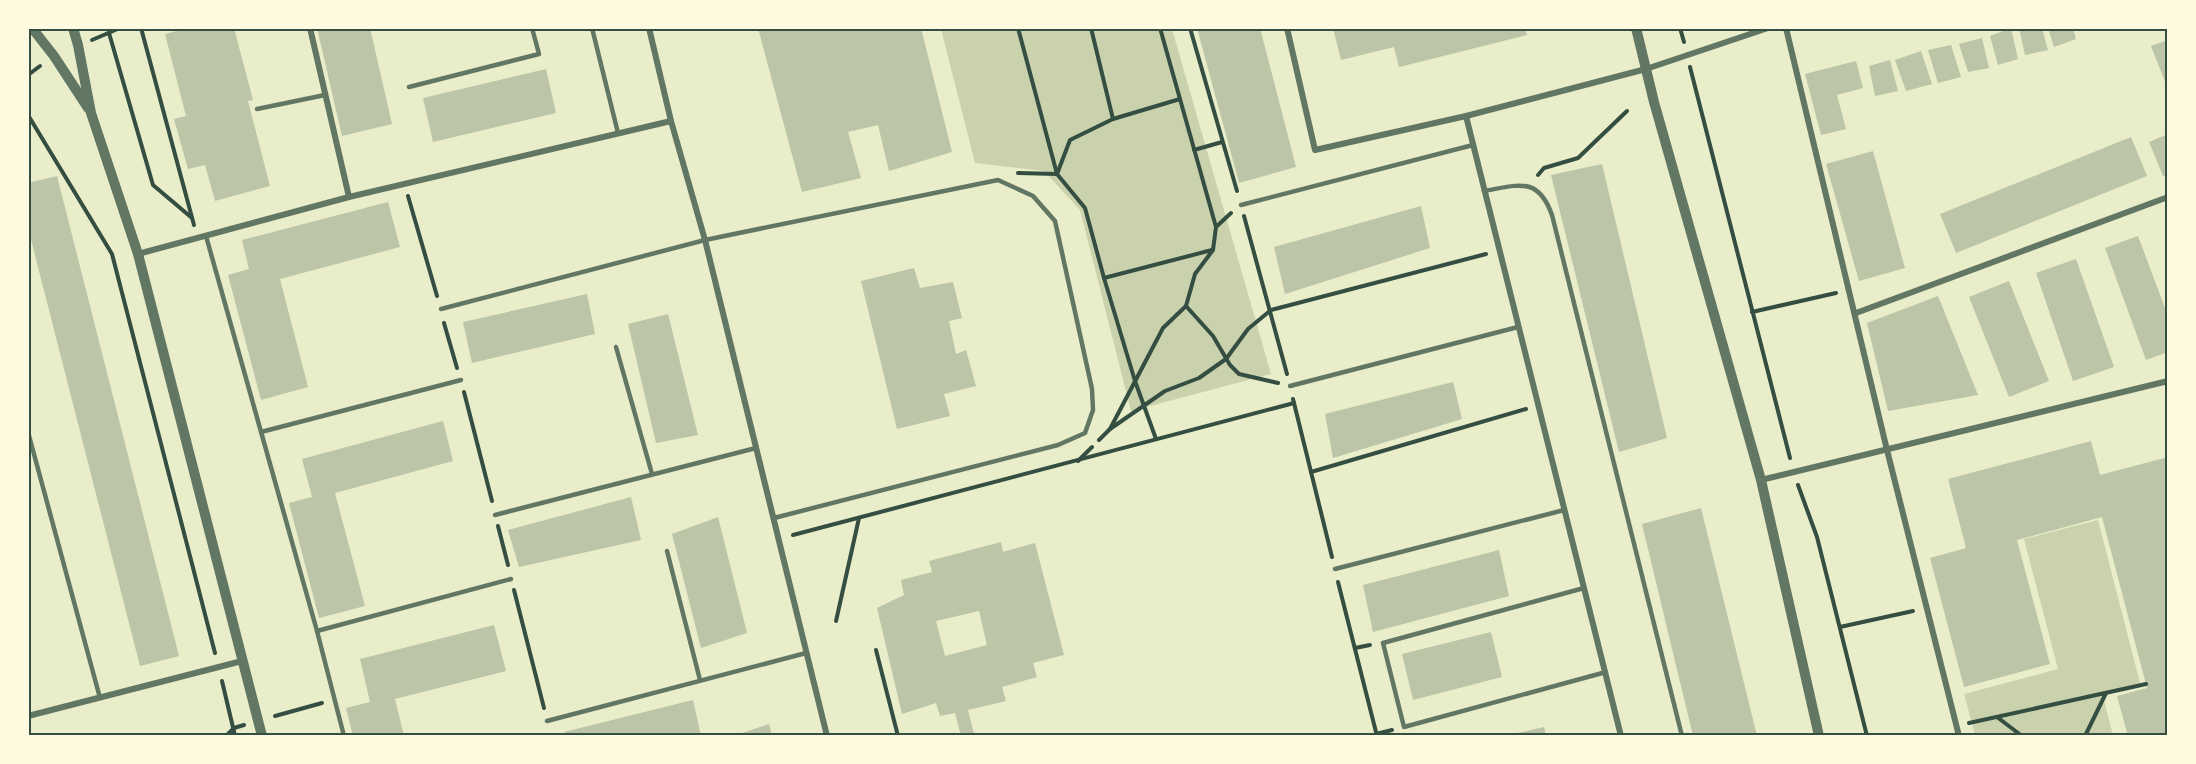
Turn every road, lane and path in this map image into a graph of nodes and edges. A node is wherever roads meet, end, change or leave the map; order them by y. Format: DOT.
graph roads {
  1 [pos="32,28"];
  2 [pos="73,28"];
  3 [pos="120,28"];
  4 [pos="141,28"];
  5 [pos="310,28"];
  6 [pos="532,28"];
  7 [pos="592,28"];
  8 [pos="649,28"];
  9 [pos="1017,28"];
  10 [pos="1091,28"];
  11 [pos="1160,28"];
  12 [pos="1287,28"];
  13 [pos="1636,28"];
  14 [pos="1680,28"];
  15 [pos="1768,28"];
  16 [pos="1786,28"];
  17 [pos="109,33"];
  18 [pos="89,40"];
  19 [pos="1687,56"];
  20 [pos="46,62"];
  21 [pos="1646,69"];
  22 [pos="28,75"];
  23 [pos="409,87"];
  24 [pos="325,96"];
  25 [pos="1180,99"];
  26 [pos="257,109"];
  27 [pos="1627,111"];
  28 [pos="91,113"];
  29 [pos="28,115"];
  30 [pos="1466,116"];
  31 [pos="1113,119"];
  32 [pos="671,121"];
  33 [pos="618,133"];
  34 [pos="1222,142"];
  35 [pos="1473,145"];
  36 [pos="1194,150"];
  37 [pos="1057,174"];
  38 [pos="404,184"];
  39 [pos="1529,185"];
  40 [pos="1484,191"];
  41 [pos="349,197"];
  42 [pos="2168,197"];
  43 [pos="1241,205"];
  44 [pos="192,218"];
  45 [pos="1216,227"];
  46 [pos="206,236"];
  47 [pos="198,238"];
  48 [pos="705,240"];
  49 [pos="1213,250"];
  50 [pos="1499,250"];
  51 [pos="138,254"];
  52 [pos="1104,278"];
  53 [pos="1850,290"];
  54 [pos="1186,306"];
  55 [pos="441,309"];
  56 [pos="1752,312"];
  57 [pos="1856,313"];
  58 [pos="1518,327"];
  59 [pos="616,347"];
  60 [pos="1226,359"];
  61 [pos="461,380"];
  62 [pos="1135,381"];
  63 [pos="2168,381"];
  64 [pos="1290,386"];
  65 [pos="1294,403"];
  66 [pos="1144,406"];
  67 [pos="1538,406"];
  68 [pos="1110,429"];
  69 [pos="28,432"];
  70 [pos="261,432"];
  71 [pos="1156,439"];
  72 [pos="756,448"];
  73 [pos="1887,450"];
  74 [pos="1077,461"];
  75 [pos="1311,472"];
  76 [pos="1793,472"];
  77 [pos="652,474"];
  78 [pos="1761,480"];
  79 [pos="1564,510"];
  80 [pos="495,515"];
  81 [pos="774,518"];
  82 [pos="859,518"];
  83 [pos="779,539"];
  84 [pos="667,551"];
  85 [pos="1335,569"];
  86 [pos="512,579"];
  87 [pos="1584,588"];
  88 [pos="1927,608"];
  89 [pos="837,621"];
  90 [pos="1840,627"];
  91 [pos="317,631"];
  92 [pos="876,650"];
  93 [pos="806,654"];
  94 [pos="242,661"];
  95 [pos="219,667"];
  96 [pos="1606,672"];
  97 [pos="700,680"];
  98 [pos="2146,684"];
  99 [pos="2106,693"];
  100 [pos="100,698"];
  101 [pos="334,699"];
  102 [pos="28,716"];
  103 [pos="1997,717"];
  104 [pos="258,721"];
  105 [pos="547,721"];
  106 [pos="1957,726"];
  107 [pos="234,728"];
  108 [pos="226,735"];
  109 [pos="236,735"];
  110 [pos="262,735"];
  111 [pos="344,735"];
  112 [pos="827,735"];
  113 [pos="898,735"];
  114 [pos="1621,735"];
  115 [pos="1682,735"];
  116 [pos="1819,735"];
  117 [pos="1867,735"];
  118 [pos="1959,735"];
  119 [pos="2022,735"];
  120 [pos="2085,735"];
  1 -- 28 [label="street"];
  2 -- 28 [label="street"];
  3 -- 17 [label="path"];
  4 -- 44 [label="path"];
  5 -- 24 [label="street"];
  6 -- 23 [label="lane"];
  7 -- 33 [label="lane"];
  8 -- 32 [label="street"];
  9 -- 37 [label="path"];
  10 -- 31 [label="path"];
  11 -- 25 [label="path"];
  12 -- 30 [label="street"];
  13 -- 21 [label="street"];
  14 -- 19 [label="path"];
  15 -- 19 [label="street"];
  16 -- 53 [label="street"];
  17 -- 18 [label="path"];
  17 -- 44 [label="path"];
  19 -- 21 [label="street"];
  19 -- 56 [label="path"];
  20 -- 22 [label="path"];
  21 -- 30 [label="street"];
  21 -- 78 [label="street"];
  24 -- 26 [label="lane"];
  24 -- 41 [label="street"];
  25 -- 31 [label="path"];
  25 -- 36 [label="path"];
  27 -- 39 [label="path"];
  28 -- 51 [label="street"];
  29 -- 95 [label="path"];
  30 -- 35 [label="street"];
  31 -- 37 [label="path"];
  32 -- 33 [label="street"];
  32 -- 48 [label="street"];
  33 -- 38 [label="street"];
  34 -- 36 [label="path"];
  35 -- 40 [label="street"];
  35 -- 43 [label="lane"];
  36 -- 45 [label="path"];
  37 -- 52 [label="path"];
  38 -- 41 [label="street"];
  38 -- 55 [label="path"];
  39 -- 40 [label="lane"];
  39 -- 115 [label="lane"];
  40 -- 50 [label="street"];
  41 -- 46 [label="street"];
  42 -- 57 [label="street"];
  43 -- 45 [label="path"];
  44 -- 47 [label="path"];
  45 -- 49 [label="path"];
  46 -- 47 [label="street"];
  46 -- 70 [label="lane"];
  47 -- 51 [label="street"];
  48 -- 55 [label="lane"];
  48 -- 72 [label="street"];
  48 -- 81 [label="lane"];
  49 -- 52 [label="path"];
  49 -- 54 [label="path"];
  50 -- 58 [label="street"];
  50 -- 60 [label="path"];
  51 -- 94 [label="street"];
  52 -- 62 [label="path"];
  53 -- 56 [label="path"];
  53 -- 57 [label="street"];
  54 -- 60 [label="path"];
  54 -- 62 [label="path"];
  55 -- 61 [label="path"];
  56 -- 76 [label="path"];
  57 -- 73 [label="street"];
  58 -- 64 [label="lane"];
  58 -- 67 [label="street"];
  59 -- 77 [label="lane"];
  60 -- 64 [label="path"];
  60 -- 66 [label="path"];
  61 -- 70 [label="lane"];
  61 -- 80 [label="path"];
  62 -- 66 [label="path"];
  62 -- 68 [label="path"];
  63 -- 73 [label="street"];
  65 -- 71 [label="path"];
  66 -- 68 [label="path"];
  66 -- 71 [label="path"];
  67 -- 75 [label="path"];
  67 -- 79 [label="street"];
  68 -- 74 [label="path"];
  69 -- 100 [label="lane"];
  70 -- 91 [label="lane"];
  71 -- 74 [label="path"];
  72 -- 77 [label="lane"];
  72 -- 81 [label="street"];
  73 -- 76 [label="street"];
  73 -- 88 [label="street"];
  74 -- 82 [label="path"];
  76 -- 78 [label="street"];
  76 -- 90 [label="path"];
  77 -- 80 [label="lane"];
  78 -- 116 [label="street"];
  79 -- 85 [label="lane"];
  79 -- 87 [label="street"];
  80 -- 86 [label="path"];
  81 -- 83 [label="street"];
  82 -- 83 [label="path"];
  82 -- 89 [label="path"];
  83 -- 93 [label="street"];
  84 -- 97 [label="lane"];
  86 -- 91 [label="lane"];
  86 -- 105 [label="path"];
  87 -- 96 [label="street"];
  87 -- 96 [label="lane"];
  88 -- 90 [label="path"];
  88 -- 106 [label="street"];
  90 -- 117 [label="path"];
  91 -- 101 [label="lane"];
  92 -- 113 [label="path"];
  93 -- 97 [label="lane"];
  93 -- 112 [label="street"];
  94 -- 95 [label="street"];
  94 -- 104 [label="street"];
  95 -- 100 [label="street"];
  95 -- 107 [label="path"];
  96 -- 114 [label="street"];
  97 -- 105 [label="lane"];
  98 -- 99 [label="path"];
  99 -- 103 [label="path"];
  99 -- 120 [label="path"];
  100 -- 102 [label="street"];
  101 -- 104 [label="path"];
  101 -- 111 [label="lane"];
  103 -- 106 [label="path"];
  103 -- 119 [label="path"];
  104 -- 107 [label="path"];
  104 -- 110 [label="street"];
  106 -- 118 [label="street"];
  107 -- 108 [label="path"];
  107 -- 109 [label="path"];
}
